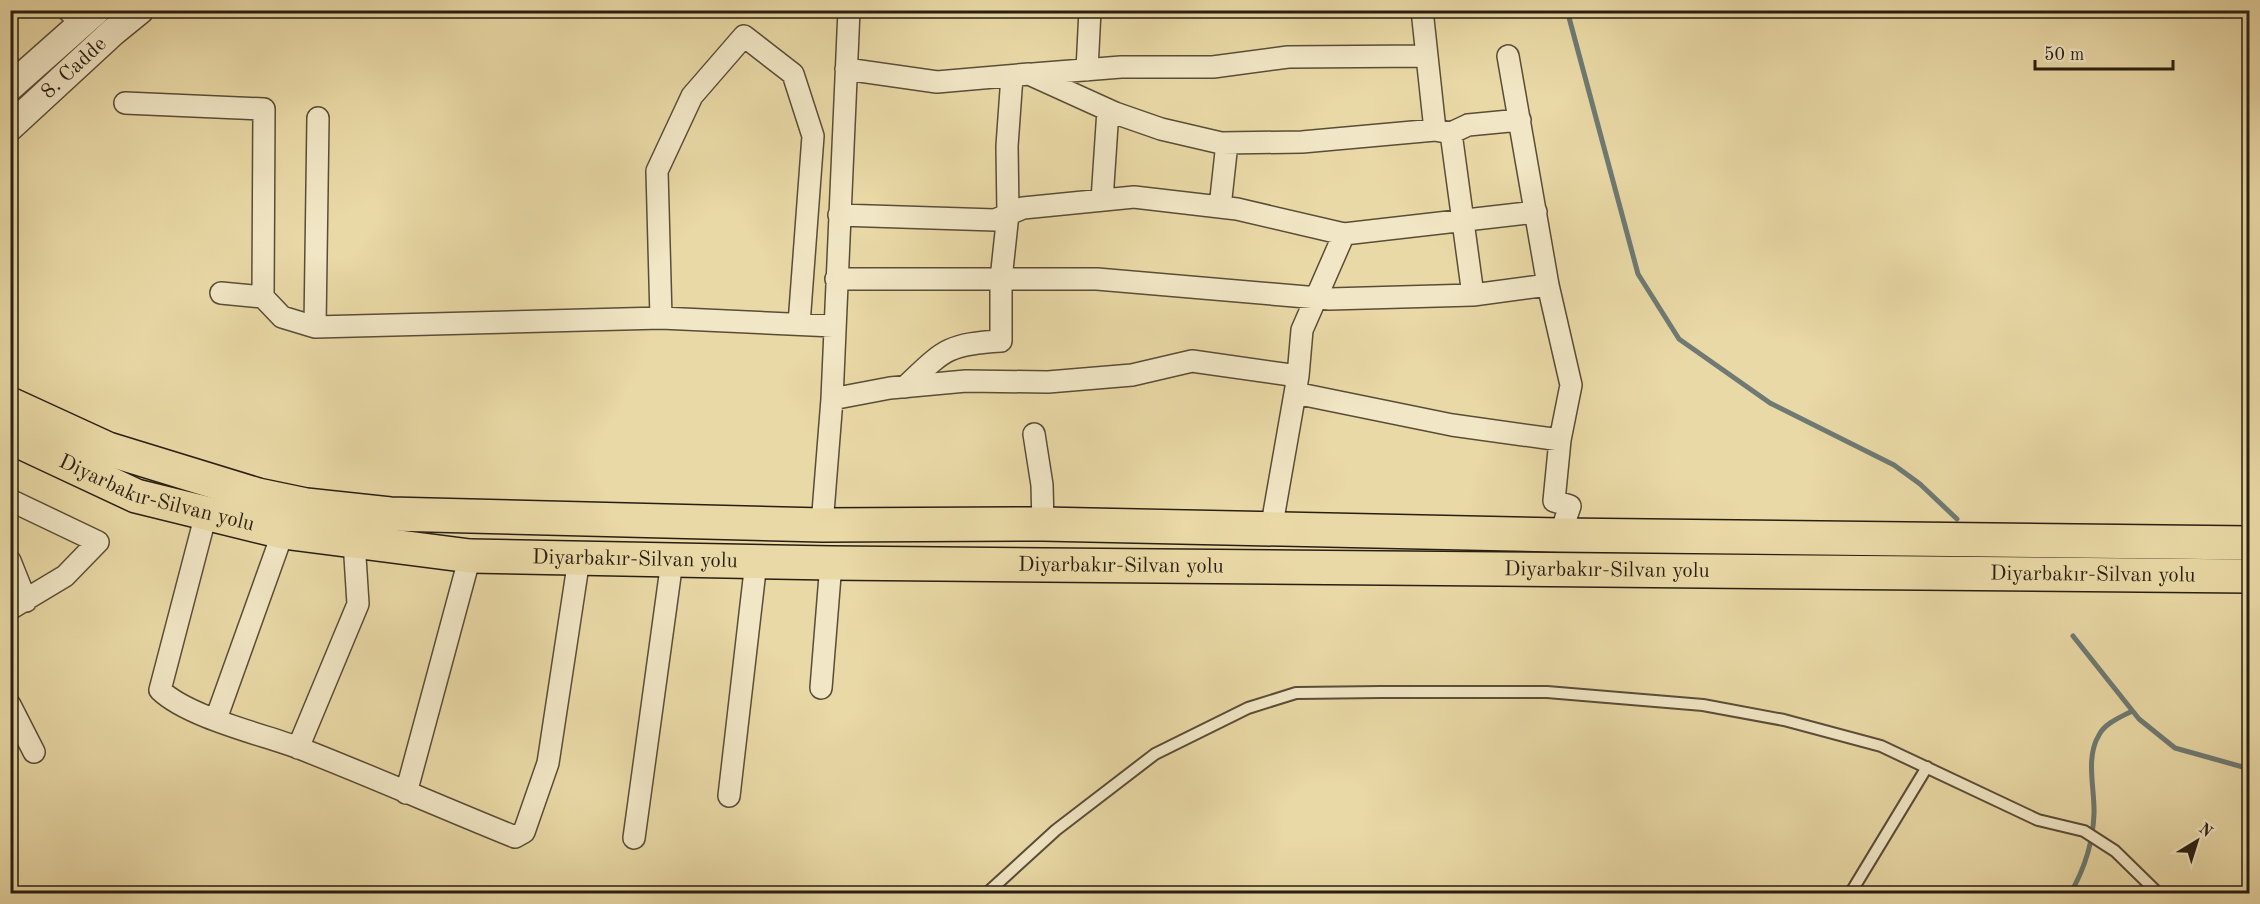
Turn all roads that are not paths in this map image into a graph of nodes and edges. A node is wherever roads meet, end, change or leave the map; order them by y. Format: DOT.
graph roads {
  1 [pos="140,10"];
  2 [pos="849,10"];
  3 [pos="1090,10"];
  4 [pos="1422,10"];
  5 [pos="82,15"];
  6 [pos="1427,56"];
  7 [pos="1508,56"];
  8 [pos="846,69"];
  9 [pos="1087,70"];
  10 [pos="1021,75"];
  11 [pos="14,78"];
  12 [pos="125,103"];
  13 [pos="1108,110"];
  14 [pos="318,118"];
  15 [pos="1520,120"];
  16 [pos="10,128"];
  17 [pos="1443,131"];
  18 [pos="1227,143"];
  19 [pos="1102,200"];
  20 [pos="1220,207"];
  21 [pos="1536,212"];
  22 [pos="1008,214"];
  23 [pos="839,215"];
  24 [pos="1463,220"];
  25 [pos="1344,234"];
  26 [pos="836,279"];
  27 [pos="1001,279"];
  28 [pos="1548,285"];
  29 [pos="221,293"];
  30 [pos="1473,295"];
  31 [pos="263,297"];
  32 [pos="1316,297"];
  33 [pos="661,318"];
  34 [pos="799,324"];
  35 [pos="833,326"];
  36 [pos="315,327"];
  37 [pos="1297,385"];
  38 [pos="905,387"];
  39 [pos="832,399"];
  40 [pos="10,404"];
  41 [pos="1034,434"];
  42 [pos="10,437"];
  43 [pos="1560,440"];
  44 [pos="10,500"];
  45 [pos="206,514"];
  46 [pos="822,525"];
  47 [pos="1042,525"];
  48 [pos="1271,530"];
  49 [pos="283,532"];
  50 [pos="1560,535"];
  51 [pos="354,541"];
  52 [pos="2248,542"];
  53 [pos="470,556"];
  54 [pos="579,558"];
  55 [pos="10,561"];
  56 [pos="672,561"];
  57 [pos="756,562"];
  58 [pos="831,563"];
  59 [pos="2250,576"];
  60 [pos="18,605"];
  61 [pos="821,688"];
  62 [pos="10,705"];
  63 [pos="216,719"];
  64 [pos="298,748"];
  65 [pos="34,752"];
  66 [pos="1927,767"];
  67 [pos="406,793"];
  68 [pos="729,796"];
  69 [pos="634,838"];
  70 [pos="986,894"];
  71 [pos="1850,894"];
  72 [pos="2159,894"];
  1 -- 16 [label="street, 8. Cadde"];
  2 -- 8 [label="street"];
  3 -- 9 [label="street"];
  4 -- 6 [label="street"];
  5 -- 11 [label="street, 8. Cadde"];
  6 -- 9 [label="street"];
  6 -- 17 [label="street"];
  7 -- 15 [label="street"];
  8 -- 10 [label="street"];
  8 -- 23 [label="street"];
  9 -- 10 [label="street"];
  10 -- 13 [label="street"];
  10 -- 22 [label="street"];
  12 -- 31 [label="street"];
  13 -- 18 [label="street"];
  13 -- 19 [label="street"];
  14 -- 36 [label="street"];
  15 -- 17 [label="street"];
  15 -- 21 [label="street"];
  17 -- 18 [label="street"];
  17 -- 24 [label="street"];
  18 -- 20 [label="street"];
  19 -- 20 [label="street"];
  19 -- 22 [label="street"];
  20 -- 25 [label="street"];
  21 -- 24 [label="street"];
  21 -- 28 [label="street"];
  22 -- 23 [label="street"];
  22 -- 27 [label="street"];
  23 -- 26 [label="street"];
  24 -- 25 [label="street"];
  24 -- 30 [label="street"];
  25 -- 32 [label="street"];
  26 -- 27 [label="street"];
  26 -- 35 [label="street"];
  27 -- 32 [label="street"];
  27 -- 38 [label="street"];
  28 -- 30 [label="street"];
  28 -- 43 [label="street"];
  29 -- 31 [label="street"];
  30 -- 32 [label="street"];
  31 -- 36 [label="street"];
  32 -- 37 [label="street"];
  33 -- 34 [label="street"];
  33 -- 34 [label="street"];
  33 -- 36 [label="street"];
  34 -- 35 [label="street"];
  35 -- 39 [label="street"];
  37 -- 38 [label="street"];
  37 -- 43 [label="street"];
  37 -- 48 [label="street"];
  38 -- 39 [label="street"];
  39 -- 46 [label="street"];
  40 -- 46 [label="highway, Diyarbakır-Silvan yolu"];
  41 -- 47 [label="street"];
  42 -- 45 [label="highway, Diyarbakır-Silvan yolu"];
  43 -- 50 [label="street"];
  44 -- 60 [label="street"];
  45 -- 49 [label="highway, Diyarbakır-Silvan yolu"];
  45 -- 63 [label="street"];
  46 -- 47 [label="highway, Diyarbakır-Silvan yolu"];
  47 -- 48 [label="highway, Diyarbakır-Silvan yolu"];
  48 -- 50 [label="highway, Diyarbakır-Silvan yolu"];
  49 -- 51 [label="highway, Diyarbakır-Silvan yolu"];
  49 -- 63 [label="street"];
  50 -- 52 [label="highway, Diyarbakır-Silvan yolu"];
  51 -- 53 [label="highway, Diyarbakır-Silvan yolu"];
  51 -- 64 [label="street"];
  53 -- 54 [label="highway, Diyarbakır-Silvan yolu"];
  53 -- 67 [label="street"];
  54 -- 56 [label="highway, Diyarbakır-Silvan yolu"];
  54 -- 67 [label="street"];
  55 -- 60 [label="street"];
  56 -- 57 [label="highway, Diyarbakır-Silvan yolu"];
  56 -- 69 [label="street"];
  57 -- 58 [label="highway, Diyarbakır-Silvan yolu"];
  57 -- 68 [label="street"];
  58 -- 59 [label="highway, Diyarbakır-Silvan yolu"];
  58 -- 61 [label="street"];
  62 -- 65 [label="street"];
  63 -- 64 [label="street"];
  64 -- 67 [label="street"];
  66 -- 70 [label="lane"];
  66 -- 71 [label="lane"];
  66 -- 72 [label="lane"];
}
